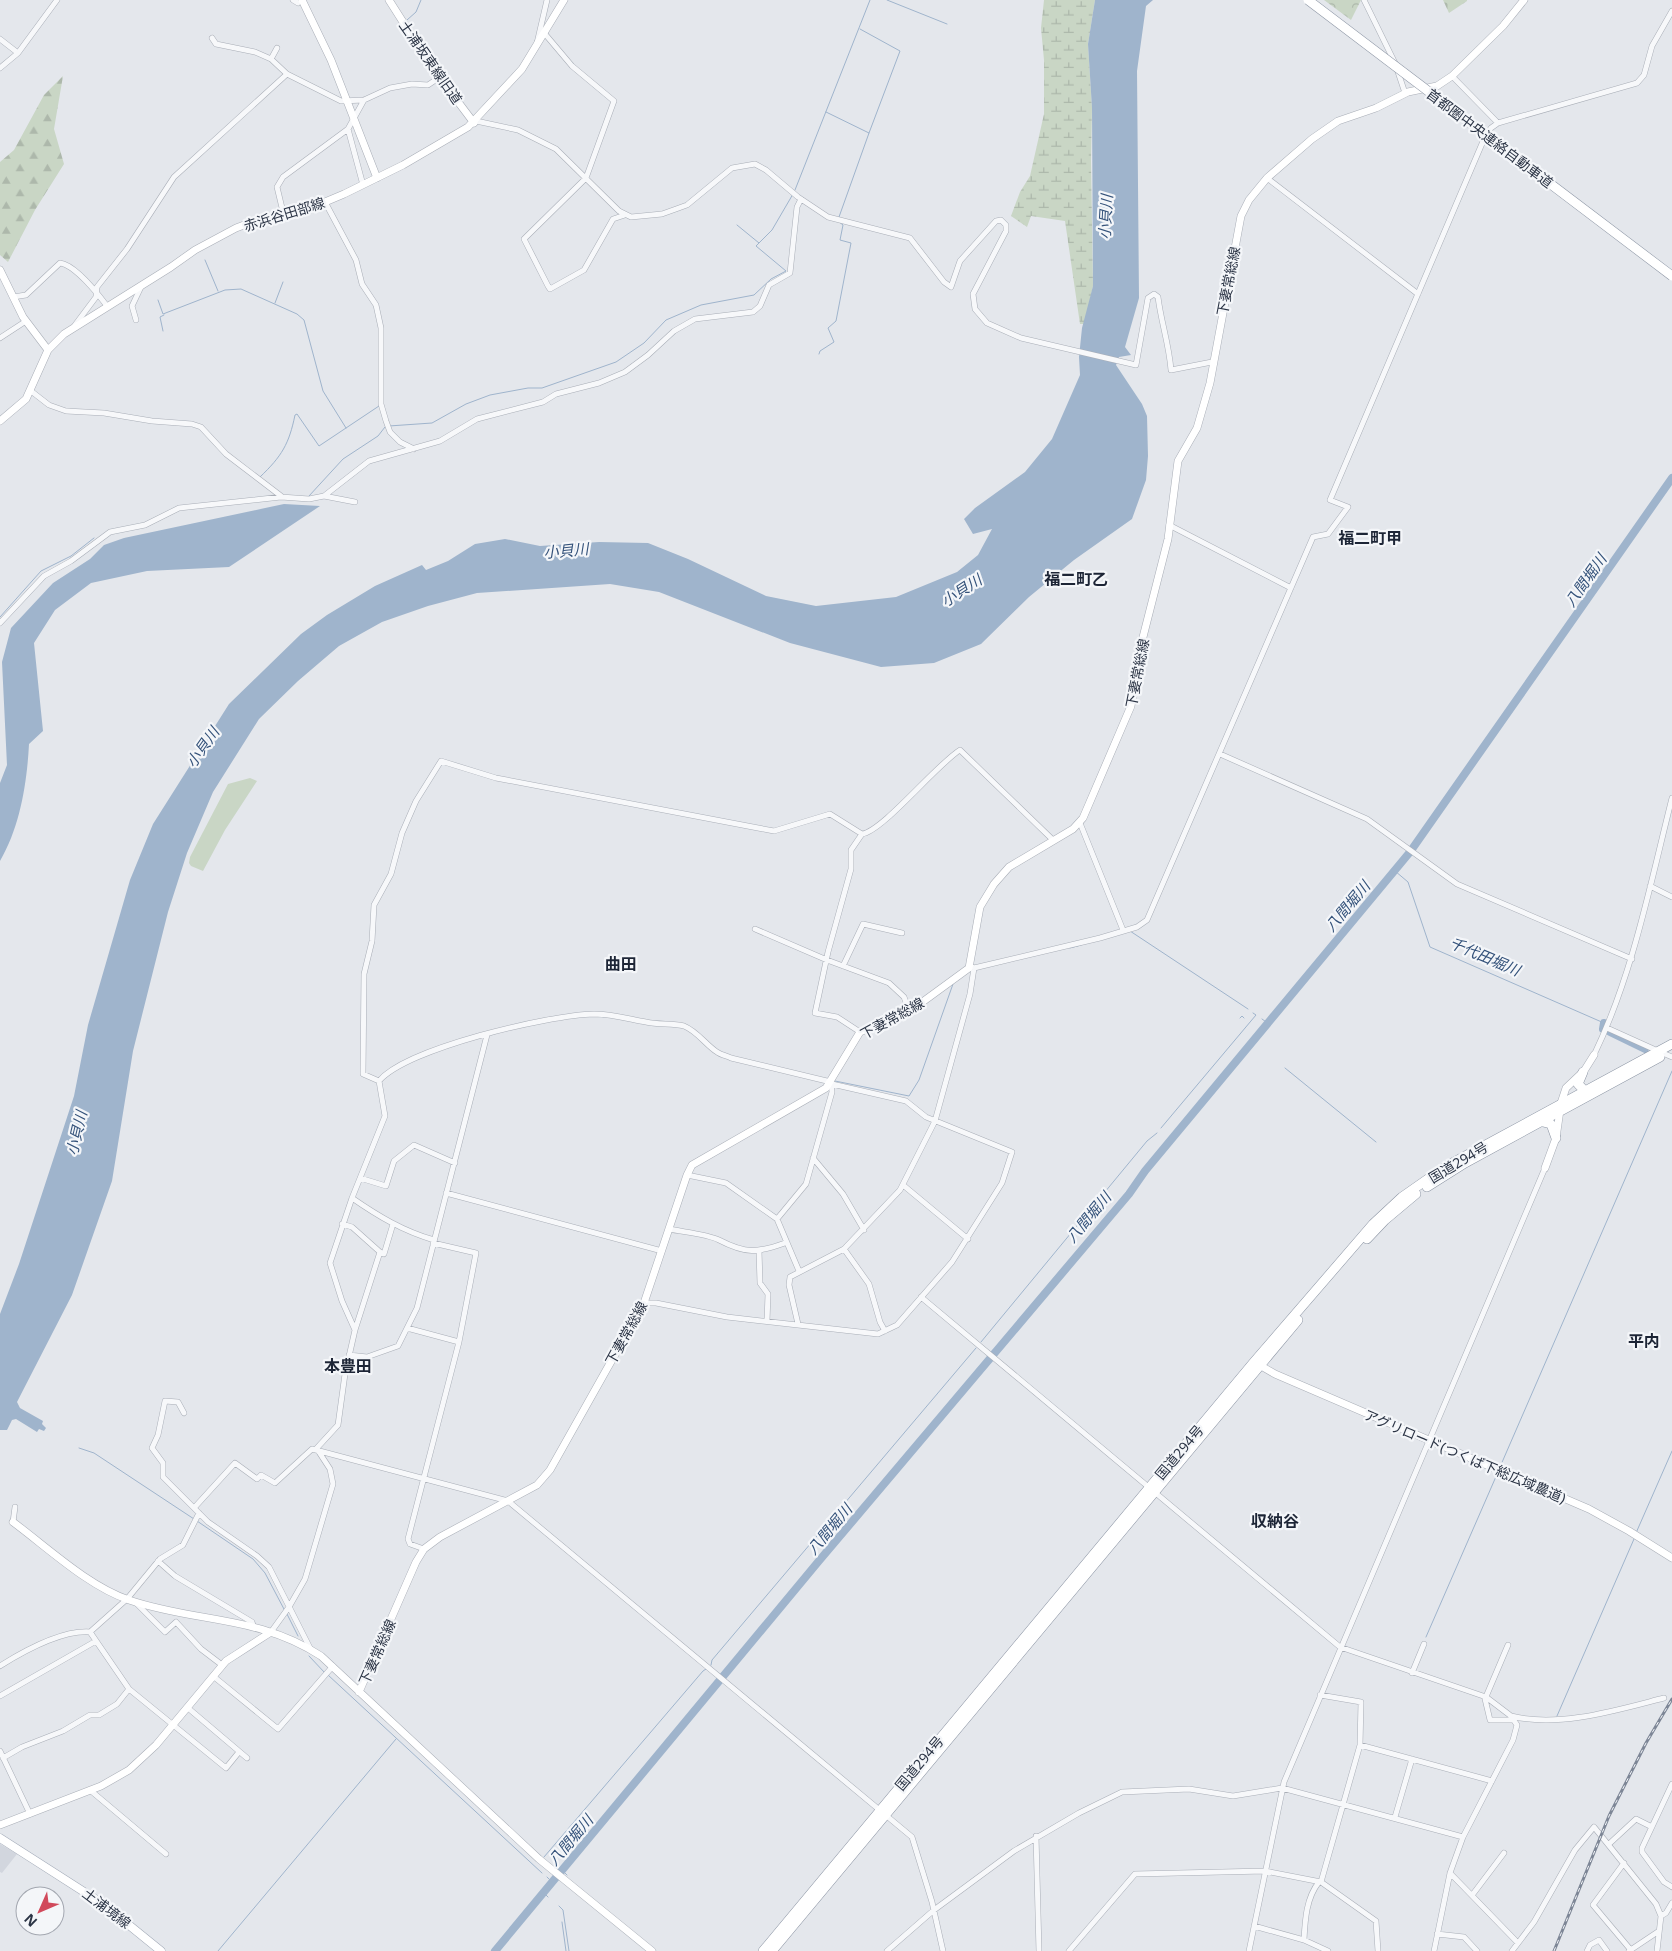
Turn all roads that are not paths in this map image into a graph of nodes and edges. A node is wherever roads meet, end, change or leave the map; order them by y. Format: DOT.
graph roads {
  1 [pos="57,0"];
  2 [pos="389,0"];
  3 [pos="547,0"];
  4 [pos="564,0"];
  5 [pos="1308,0"];
  6 [pos="1364,0"];
  7 [pos="1524,0"];
  8 [pos="298,1"];
  9 [pos="1672,11"];
  10 [pos="545,34"];
  11 [pos="212,38"];
  12 [pos="0,39"];
  13 [pos="538,45"];
  14 [pos="277,48"];
  15 [pos="18,53"];
  16 [pos="270,59"];
  17 [pos="0,68"];
  18 [pos="287,74"];
  19 [pos="1452,76"];
  20 [pos="440,77"];
  21 [pos="1405,93"];
  22 [pos="346,99"];
  23 [pos="364,100"];
  24 [pos="354,119"];
  25 [pos="475,122"];
  26 [pos="1498,123"];
  27 [pos="348,129"];
  28 [pos="377,178"];
  29 [pos="586,178"];
  30 [pos="1267,178"];
  31 [pos="363,185"];
  32 [pos="801,199"];
  33 [pos="325,202"];
  34 [pos="282,212"];
  35 [pos="625,215"];
  36 [pos="0,270"];
  37 [pos="1672,276"];
  38 [pos="141,287"];
  39 [pos="97,293"];
  40 [pos="1418,294"];
  41 [pos="12,296"];
  42 [pos="107,306"];
  43 [pos="136,320"];
  44 [pos="26,321"];
  45 [pos="75,325"];
  46 [pos="0,338"];
  47 [pos="48,350"];
  48 [pos="1212,362"];
  49 [pos="30,391"];
  50 [pos="0,421"];
  51 [pos="414,449"];
  52 [pos="324,496"];
  53 [pos="281,497"];
  54 [pos="355,502"];
  55 [pos="1169,525"];
  56 [pos="1290,588"];
  57 [pos="0,623"];
  58 [pos="1220,754"];
  59 [pos="1672,798"];
  60 [pos="1080,823"];
  61 [pos="862,834"];
  62 [pos="1053,840"];
  63 [pos="1650,886"];
  64 [pos="1672,898"];
  65 [pos="755,929"];
  66 [pos="1123,930"];
  67 [pos="902,933"];
  68 [pos="1632,959"];
  69 [pos="827,960"];
  70 [pos="843,966"];
  71 [pos="972,967"];
  72 [pos="908,1010"];
  73 [pos="1607,1028"];
  74 [pos="860,1032"];
  75 [pos="487,1035"];
  76 [pos="1672,1044"];
  77 [pos="1667,1053"];
  78 [pos="1594,1055"];
  79 [pos="1583,1072"];
  80 [pos="378,1080"];
  81 [pos="831,1083"];
  82 [pos="1584,1090"];
  83 [pos="1561,1108"];
  84 [pos="935,1121"];
  85 [pos="1543,1122"];
  86 [pos="1556,1138"];
  87 [pos="813,1158"];
  88 [pos="454,1163"];
  89 [pos="1545,1168"];
  90 [pos="687,1175"];
  91 [pos="360,1178"];
  92 [pos="903,1185"];
  93 [pos="446,1193"];
  94 [pos="352,1198"];
  95 [pos="777,1219"];
  96 [pos="342,1224"];
  97 [pos="393,1224"];
  98 [pos="669,1229"];
  99 [pos="864,1230"];
  100 [pos="968,1239"];
  101 [pos="433,1242"];
  102 [pos="786,1243"];
  103 [pos="844,1250"];
  104 [pos="662,1251"];
  105 [pos="758,1251"];
  106 [pos="380,1252"];
  107 [pos="799,1271"];
  108 [pos="921,1297"];
  109 [pos="644,1303"];
  110 [pos="767,1321"];
  111 [pos="798,1324"];
  112 [pos="407,1328"];
  113 [pos="355,1330"];
  114 [pos="885,1331"];
  115 [pos="459,1342"];
  116 [pos="349,1355"];
  117 [pos="1257,1364"];
  118 [pos="184,1413"];
  119 [pos="1429,1440"];
  120 [pos="316,1449"];
  121 [pos="424,1478"];
  122 [pos="1152,1490"];
  123 [pos="508,1501"];
  124 [pos="16,1507"];
  125 [pos="194,1508"];
  126 [pos="198,1515"];
  127 [pos="13,1522"];
  128 [pos="424,1549"];
  129 [pos="1671,1557"];
  130 [pos="158,1560"];
  131 [pos="131,1600"];
  132 [pos="289,1607"];
  133 [pos="253,1625"];
  134 [pos="90,1632"];
  135 [pos="271,1632"];
  136 [pos="96,1641"];
  137 [pos="1424,1644"];
  138 [pos="1508,1645"];
  139 [pos="1340,1647"];
  140 [pos="311,1650"];
  141 [pos="222,1665"];
  142 [pos="0,1666"];
  143 [pos="330,1669"];
  144 [pos="1412,1673"];
  145 [pos="213,1676"];
  146 [pos="129,1689"];
  147 [pos="359,1692"];
  148 [pos="1320,1695"];
  149 [pos="0,1696"];
  150 [pos="1486,1697"];
  151 [pos="1664,1698"];
  152 [pos="188,1708"];
  153 [pos="1512,1718"];
  154 [pos="173,1726"];
  155 [pos="1360,1745"];
  156 [pos="0,1751"];
  157 [pos="239,1752"];
  158 [pos="4,1758"];
  159 [pos="247,1758"];
  160 [pos="1412,1759"];
  161 [pos="1492,1781"];
  162 [pos="1672,1784"];
  163 [pos="1282,1788"];
  164 [pos="90,1790"];
  165 [pos="1344,1804"];
  166 [pos="883,1811"];
  167 [pos="30,1814"];
  168 [pos="1395,1817"];
  169 [pos="0,1826"];
  170 [pos="1652,1827"];
  171 [pos="1036,1836"];
  172 [pos="1463,1837"];
  173 [pos="0,1838"];
  174 [pos="1609,1844"];
  175 [pos="1504,1853"];
  176 [pos="166,1854"];
  177 [pos="1624,1863"];
  178 [pos="1265,1871"];
  179 [pos="1450,1873"];
  180 [pos="1320,1882"];
  181 [pos="1672,1887"];
  182 [pos="1473,1894"];
  183 [pos="1672,1903"];
  184 [pos="934,1910"];
  185 [pos="1661,1916"];
  186 [pos="1254,1926"];
  187 [pos="1659,1931"];
  188 [pos="1437,1934"];
  189 [pos="1304,1940"];
  190 [pos="1515,1946"];
  191 [pos="1521,1950"];
  192 [pos="1630,1950"];
  193 [pos="161,1951"];
  194 [pos="652,1951"];
  195 [pos="763,1951"];
  196 [pos="772,1951"];
  197 [pos="887,1951"];
  198 [pos="943,1951"];
  199 [pos="1039,1951"];
  200 [pos="1069,1951"];
  201 [pos="1249,1951"];
  202 [pos="1328,1951"];
  203 [pos="1378,1951"];
  204 [pos="1434,1951"];
  205 [pos="1477,1951"];
  206 [pos="1587,1951"];
  207 [pos="1608,1951"];
  208 [pos="1657,1951"];
  1 -- 15 [label="street"];
  2 -- 20 [label="main road, 土浦坂東線旧道"];
  3 -- 13 [label="street"];
  4 -- 10 [label="main road, 赤浜谷田部線"];
  5 -- 37 [label="highway, 首都圏中央連絡自動車道, bridge"];
  6 -- 21 [label="street"];
  7 -- 19 [label="main road, 下妻常総線"];
  8 -- 22 [label="main road"];
  9 -- 26 [label="street"];
  10 -- 13 [label="main road, 赤浜谷田部線"];
  10 -- 29 [label="street"];
  11 -- 16 [label="street"];
  12 -- 15 [label="street"];
  13 -- 25 [label="main road, 赤浜谷田部線"];
  14 -- 16 [label="street"];
  15 -- 17 [label="street"];
  16 -- 18 [label="street"];
  18 -- 22 [label="street"];
  18 -- 39 [label="street"];
  19 -- 21 [label="main road, 下妻常総線"];
  19 -- 26 [label="street"];
  20 -- 23 [label="street"];
  20 -- 25 [label="main road, 土浦坂東線旧道"];
  21 -- 30 [label="main road, 下妻常総線"];
  22 -- 23 [label="street"];
  22 -- 24 [label="main road"];
  23 -- 24 [label="street"];
  24 -- 27 [label="street"];
  24 -- 28 [label="main road"];
  25 -- 28 [label="main road, 赤浜谷田部線"];
  25 -- 29 [label="street"];
  26 -- 40 [label="street"];
  27 -- 31 [label="street"];
  27 -- 34 [label="street"];
  28 -- 31 [label="main road, 赤浜谷田部線"];
  29 -- 35 [label="street"];
  29 -- 35 [label="street"];
  30 -- 40 [label="street"];
  30 -- 48 [label="main road, 下妻常総線"];
  31 -- 33 [label="main road, 赤浜谷田部線"];
  32 -- 35 [label="street"];
  32 -- 48 [label="street"];
  32 -- 51 [label="street"];
  33 -- 34 [label="main road, 赤浜谷田部線"];
  33 -- 51 [label="street"];
  34 -- 38 [label="main road, 赤浜谷田部線"];
  36 -- 41 [label="main road"];
  38 -- 42 [label="main road, 赤浜谷田部線"];
  38 -- 43 [label="street"];
  39 -- 41 [label="street"];
  39 -- 42 [label="street"];
  39 -- 45 [label="street"];
  40 -- 56 [label="street"];
  41 -- 44 [label="main road"];
  42 -- 45 [label="main road, 赤浜谷田部線"];
  44 -- 46 [label="street"];
  44 -- 47 [label="main road"];
  45 -- 47 [label="main road, 赤浜谷田部線"];
  47 -- 49 [label="main road, 赤浜谷田部線"];
  48 -- 55 [label="main road, 下妻常総線"];
  49 -- 50 [label="main road, 赤浜谷田部線"];
  49 -- 53 [label="street"];
  51 -- 52 [label="street"];
  52 -- 53 [label="street"];
  52 -- 54 [label="street"];
  53 -- 57 [label="street"];
  55 -- 56 [label="street"];
  55 -- 60 [label="main road, 下妻常総線"];
  56 -- 58 [label="street"];
  58 -- 66 [label="street"];
  58 -- 68 [label="street"];
  59 -- 63 [label="street"];
  60 -- 62 [label="main road"];
  60 -- 66 [label="street"];
  61 -- 62 [label="street"];
  61 -- 69 [label="street"];
  61 -- 80 [label="street"];
  62 -- 71 [label="main road"];
  63 -- 64 [label="street"];
  63 -- 68 [label="street"];
  65 -- 69 [label="street"];
  66 -- 71 [label="street"];
  67 -- 70 [label="street"];
  68 -- 73 [label="street"];
  69 -- 70 [label="street"];
  69 -- 74 [label="street"];
  70 -- 72 [label="street"];
  71 -- 72 [label="main road, 下妻常総線"];
  71 -- 84 [label="street"];
  72 -- 74 [label="main road, 下妻常総線"];
  73 -- 77 [label="street"];
  73 -- 78 [label="street"];
  74 -- 81 [label="main road, 下妻常総線"];
  75 -- 80 [label="street"];
  75 -- 81 [label="street"];
  75 -- 88 [label="street"];
  76 -- 77 [label="highway, 国道294号"];
  77 -- 82 [label="highway, 国道294号"];
  77 -- 83 [label="highway, 国道294号"];
  78 -- 79 [label="main road"];
  79 -- 82 [label="highway"];
  79 -- 83 [label="main road"];
  80 -- 91 [label="street"];
  81 -- 84 [label="street"];
  81 -- 87 [label="street"];
  81 -- 90 [label="main road, 下妻常総線"];
  82 -- 83 [label="highway, 国道294号"];
  83 -- 85 [label="highway, 国道294号"];
  83 -- 86 [label="main road"];
  83 -- 117 [label="highway, 国道294号"];
  84 -- 92 [label="street"];
  84 -- 100 [label="street"];
  85 -- 86 [label="highway"];
  85 -- 117 [label="highway, 国道294号"];
  86 -- 89 [label="main road"];
  87 -- 95 [label="street"];
  87 -- 99 [label="street"];
  88 -- 91 [label="street"];
  88 -- 93 [label="street"];
  89 -- 119 [label="street"];
  90 -- 95 [label="street"];
  90 -- 98 [label="main road, 下妻常総線"];
  91 -- 94 [label="street"];
  92 -- 99 [label="street"];
  92 -- 100 [label="street"];
  93 -- 101 [label="street"];
  93 -- 104 [label="street"];
  94 -- 96 [label="street"];
  94 -- 97 [label="street"];
  95 -- 102 [label="street"];
  96 -- 106 [label="street"];
  96 -- 113 [label="street"];
  97 -- 101 [label="street"];
  97 -- 106 [label="street"];
  98 -- 104 [label="main road, 下妻常総線"];
  98 -- 105 [label="street"];
  99 -- 103 [label="street"];
  100 -- 108 [label="street"];
  101 -- 112 [label="street"];
  101 -- 115 [label="street"];
  102 -- 105 [label="street"];
  102 -- 107 [label="street"];
  103 -- 107 [label="street"];
  103 -- 114 [label="street"];
  104 -- 109 [label="main road, 下妻常総線"];
  105 -- 110 [label="street"];
  106 -- 113 [label="street"];
  107 -- 111 [label="street"];
  108 -- 114 [label="street"];
  108 -- 122 [label="street"];
  109 -- 110 [label="street"];
  109 -- 123 [label="main road, 下妻常総線"];
  110 -- 111 [label="street"];
  111 -- 114 [label="street"];
  112 -- 115 [label="street"];
  112 -- 116 [label="street"];
  113 -- 116 [label="street"];
  115 -- 121 [label="street"];
  116 -- 120 [label="street"];
  117 -- 119 [label="main road, アグリロード(つくば下総広域農道)"];
  117 -- 122 [label="highway, 国道294号"];
  118 -- 125 [label="street"];
  119 -- 129 [label="main road, アグリロード(つくば下総広域農道)"];
  119 -- 139 [label="street"];
  120 -- 121 [label="street"];
  120 -- 125 [label="street"];
  120 -- 132 [label="street"];
  121 -- 123 [label="street"];
  121 -- 128 [label="street"];
  122 -- 139 [label="street"];
  122 -- 166 [label="highway, 国道294号"];
  123 -- 128 [label="main road, 下妻常総線"];
  123 -- 166 [label="street"];
  124 -- 127 [label="street"];
  125 -- 126 [label="street"];
  126 -- 130 [label="street"];
  126 -- 132 [label="street"];
  127 -- 131 [label="main road, 下妻常総線"];
  128 -- 147 [label="main road, 下妻常総線"];
  130 -- 131 [label="street"];
  130 -- 133 [label="street"];
  131 -- 133 [label="main road, 下妻常総線"];
  131 -- 134 [label="street"];
  131 -- 141 [label="street"];
  132 -- 135 [label="street"];
  132 -- 140 [label="street"];
  133 -- 135 [label="main road, 下妻常総線"];
  134 -- 136 [label="street"];
  134 -- 142 [label="street"];
  135 -- 140 [label="main road, 下妻常総線"];
  135 -- 141 [label="main road"];
  136 -- 146 [label="street"];
  136 -- 149 [label="street"];
  137 -- 144 [label="street"];
  138 -- 150 [label="street"];
  139 -- 144 [label="street"];
  139 -- 148 [label="street"];
  140 -- 143 [label="main road, 下妻常総線"];
  141 -- 145 [label="main road"];
  143 -- 145 [label="street"];
  143 -- 147 [label="main road, 下妻常総線"];
  144 -- 150 [label="street"];
  145 -- 152 [label="main road"];
  146 -- 154 [label="street"];
  146 -- 158 [label="street"];
  147 -- 194 [label="main road"];
  148 -- 155 [label="street"];
  148 -- 163 [label="street"];
  150 -- 153 [label="street"];
  150 -- 153 [label="street"];
  151 -- 153 [label="street"];
  152 -- 154 [label="main road"];
  152 -- 157 [label="street"];
  153 -- 161 [label="street"];
  154 -- 157 [label="street"];
  154 -- 164 [label="main road"];
  155 -- 160 [label="street"];
  155 -- 165 [label="street"];
  156 -- 158 [label="street"];
  157 -- 159 [label="street"];
  158 -- 167 [label="street"];
  160 -- 161 [label="street"];
  160 -- 168 [label="street"];
  161 -- 172 [label="street"];
  162 -- 170 [label="street"];
  163 -- 165 [label="street"];
  163 -- 171 [label="street"];
  163 -- 178 [label="street"];
  164 -- 167 [label="main road"];
  164 -- 176 [label="street"];
  165 -- 168 [label="street"];
  165 -- 180 [label="street"];
  166 -- 184 [label="street"];
  166 -- 195 [label="highway, 国道294号"];
  166 -- 196 [label="highway, 国道294号"];
  167 -- 169 [label="main road"];
  168 -- 172 [label="street"];
  170 -- 174 [label="street"];
  170 -- 181 [label="street"];
  171 -- 184 [label="street"];
  171 -- 199 [label="street"];
  172 -- 179 [label="street"];
  173 -- 193 [label="main road, 土浦境線"];
  174 -- 177 [label="street"];
  174 -- 190 [label="street"];
  175 -- 182 [label="street"];
  177 -- 185 [label="street"];
  177 -- 192 [label="street"];
  178 -- 180 [label="street"];
  178 -- 186 [label="street"];
  178 -- 200 [label="street"];
  179 -- 182 [label="street"];
  179 -- 188 [label="street"];
  180 -- 189 [label="street"];
  180 -- 203 [label="street"];
  182 -- 190 [label="street"];
  183 -- 185 [label="street"];
  184 -- 197 [label="street"];
  184 -- 198 [label="street"];
  185 -- 187 [label="street"];
  186 -- 189 [label="street"];
  186 -- 201 [label="street"];
  187 -- 192 [label="street"];
  187 -- 208 [label="street"];
  188 -- 204 [label="street"];
  188 -- 205 [label="street"];
  189 -- 202 [label="street"];
  190 -- 191 [label="street"];
  206 -- 207 [label="street"];
}
